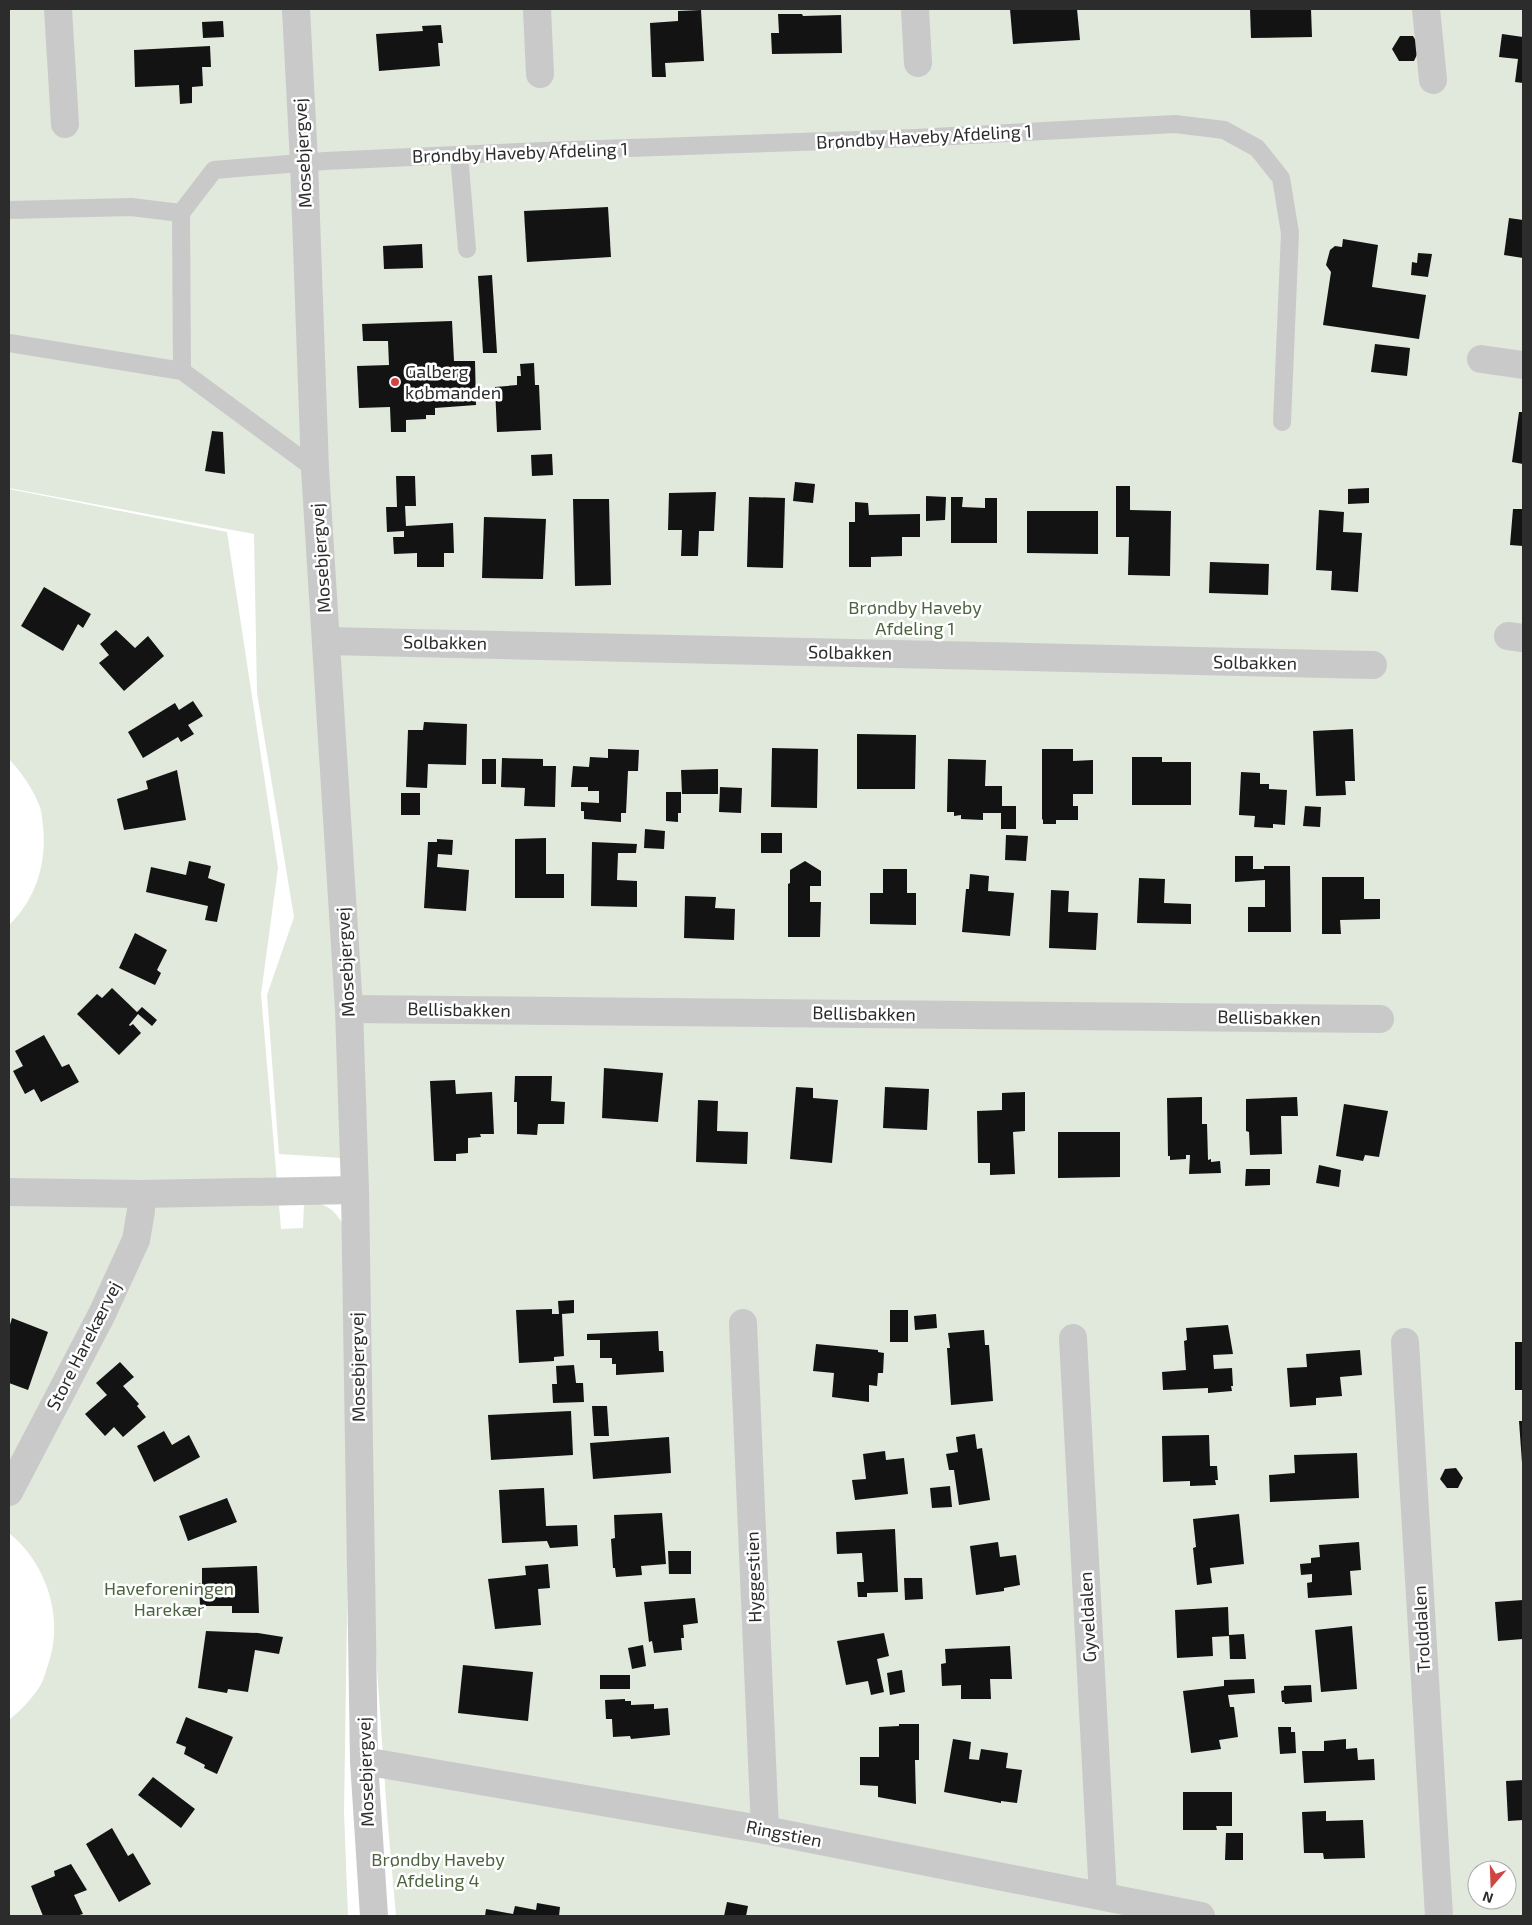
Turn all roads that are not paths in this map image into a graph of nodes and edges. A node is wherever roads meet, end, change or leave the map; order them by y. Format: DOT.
graph roads {
  1 [pos="58,9"];
  2 [pos="296,9"];
  3 [pos="537,9"];
  4 [pos="915,9"];
  5 [pos="1426,9"];
  6 [pos="918,63"];
  7 [pos="540,74"];
  8 [pos="1433,80"];
  9 [pos="65,124"];
  10 [pos="459,155"];
  11 [pos="304,162"];
  12 [pos="9,210"];
  13 [pos="181,213"];
  14 [pos="467,249"];
  15 [pos="9,343"];
  16 [pos="1481,359"];
  17 [pos="1523,365"];
  18 [pos="182,371"];
  19 [pos="1282,422"];
  20 [pos="315,469"];
  21 [pos="327,641"];
  22 [pos="1373,665"];
  23 [pos="349,1009"];
  24 [pos="1380,1019"];
  25 [pos="355,1190"];
  26 [pos="9,1192"];
  27 [pos="141,1194"];
  28 [pos="743,1323"];
  29 [pos="1073,1338"];
  30 [pos="1405,1342"];
  31 [pos="9,1492"];
  32 [pos="364,1761"];
  33 [pos="765,1830"];
  34 [pos="1103,1896"];
  35 [pos="374,1916"];
  36 [pos="1201,1916"];
  37 [pos="1439,1916"];
  1 -- 9 [label="street"];
  2 -- 11 [label="street, Mosebjergvej"];
  3 -- 7 [label="street"];
  4 -- 6 [label="street"];
  5 -- 8 [label="street"];
  10 -- 11 [label="lane, Brøndby Haveby Afdeling 1"];
  10 -- 14 [label="lane"];
  10 -- 19 [label="lane, Brøndby Haveby Afdeling 1"];
  11 -- 13 [label="lane, Brøndby Haveby Afdeling 1"];
  11 -- 20 [label="street, Mosebjergvej"];
  12 -- 13 [label="lane"];
  13 -- 18 [label="lane"];
  15 -- 18 [label="lane"];
  16 -- 17 [label="street"];
  18 -- 20 [label="lane"];
  20 -- 21 [label="street, Mosebjergvej"];
  21 -- 22 [label="street, Solbakken"];
  21 -- 23 [label="street, Mosebjergvej"];
  23 -- 24 [label="street, Bellisbakken"];
  23 -- 25 [label="street, Mosebjergvej"];
  25 -- 27 [label="street"];
  25 -- 32 [label="street, Mosebjergvej"];
  26 -- 27 [label="street"];
  27 -- 31 [label="street, Store Harekærvej"];
  28 -- 33 [label="street, Hyggestien"];
  29 -- 34 [label="street, Gyveldalen"];
  30 -- 37 [label="street, Trolddalen"];
  32 -- 33 [label="street, Ringstien"];
  32 -- 35 [label="street, Mosebjergvej"];
  33 -- 34 [label="street, Ringstien"];
  34 -- 36 [label="street, Ringstien"];
}
